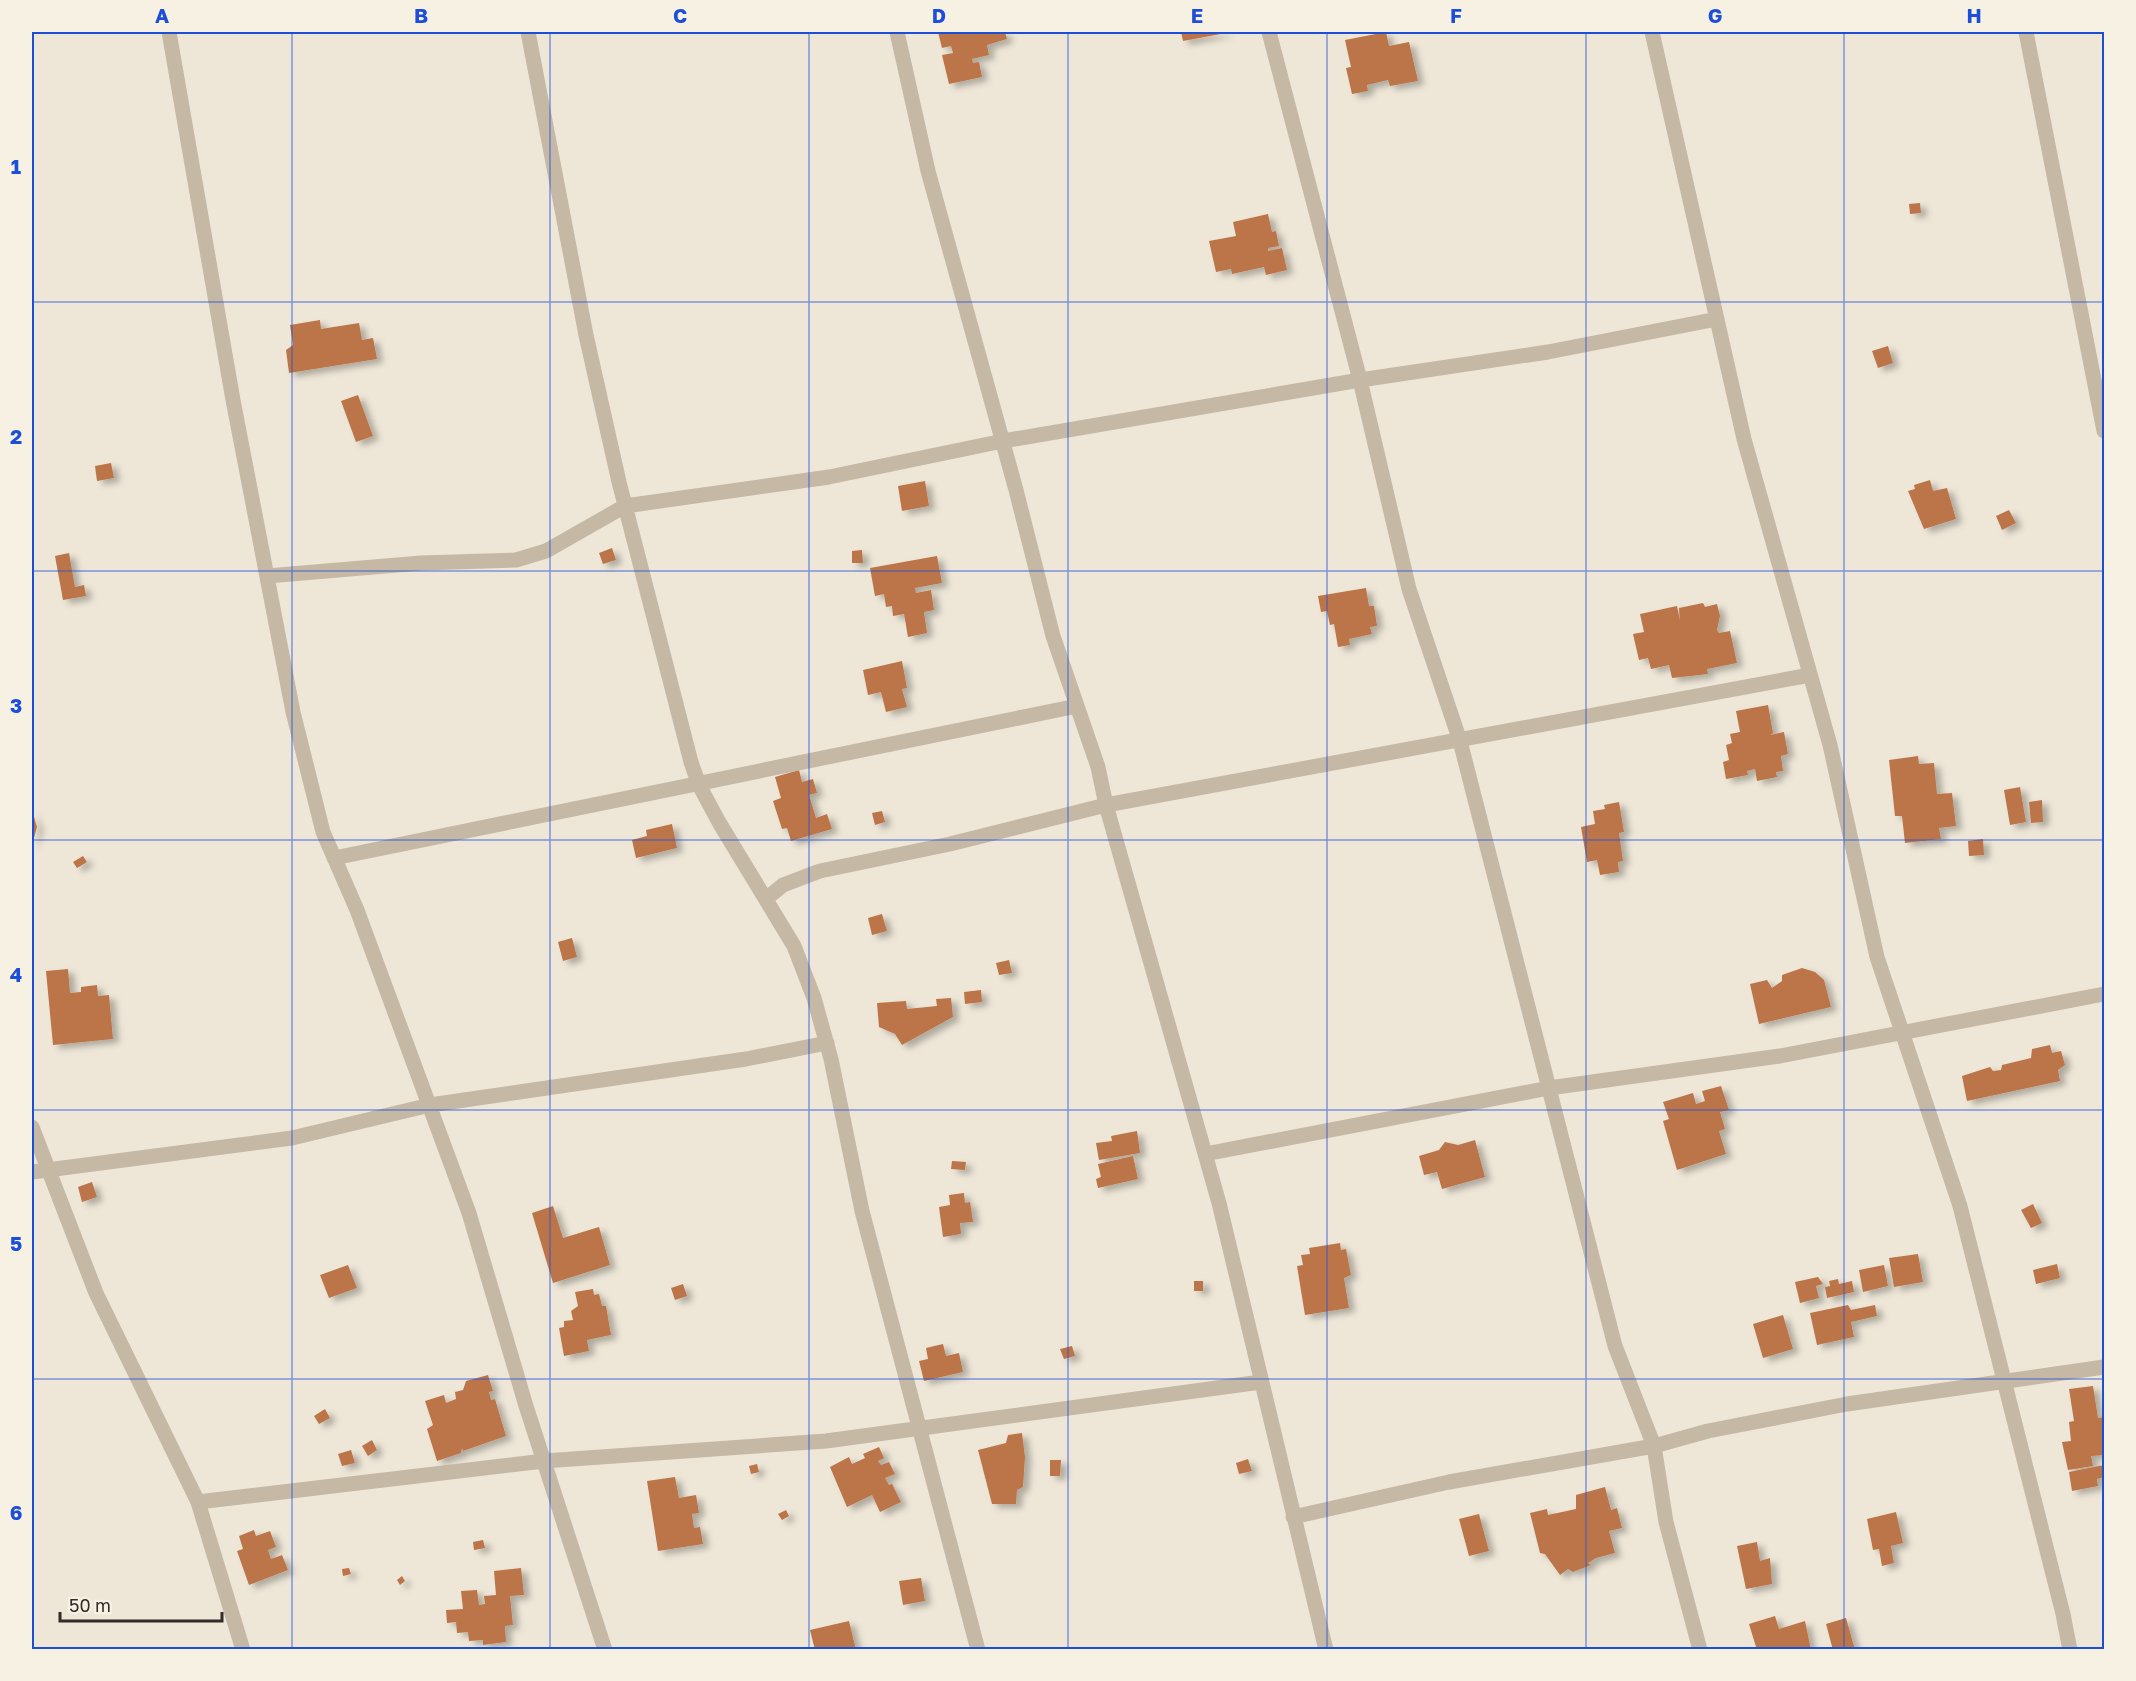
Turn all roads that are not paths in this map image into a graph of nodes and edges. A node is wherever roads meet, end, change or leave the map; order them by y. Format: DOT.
graph roads {
  1 [pos="169,32"];
  2 [pos="528,32"];
  3 [pos="897,32"];
  4 [pos="1269,32"];
  5 [pos="1652,32"];
  6 [pos="2026,32"];
  7 [pos="1717,318"];
  8 [pos="1360,380"];
  9 [pos="2104,431"];
  10 [pos="1003,441"];
  11 [pos="625,506"];
  12 [pos="267,576"];
  13 [pos="1810,675"];
  14 [pos="1077,706"];
  15 [pos="1460,741"];
  16 [pos="699,785"];
  17 [pos="1106,805"];
  18 [pos="334,858"];
  19 [pos="766,899"];
  20 [pos="2104,994"];
  21 [pos="1902,1031"];
  22 [pos="827,1043"];
  23 [pos="1549,1088"];
  24 [pos="430,1105"];
  25 [pos="32,1127"];
  26 [pos="1205,1154"];
  27 [pos="39,1171"];
  28 [pos="2104,1367"];
  29 [pos="2004,1380"];
  30 [pos="1261,1382"];
  31 [pos="918,1429"];
  32 [pos="1654,1446"];
  33 [pos="544,1461"];
  34 [pos="198,1502"];
  35 [pos="1293,1517"];
  36 [pos="243,1650"];
  37 [pos="605,1650"];
  38 [pos="978,1650"];
  39 [pos="1326,1650"];
  40 [pos="1700,1650"];
  41 [pos="2070,1650"];
  1 -- 12 [label="street"];
  2 -- 11 [label="street"];
  3 -- 10 [label="street"];
  4 -- 8 [label="street"];
  5 -- 7 [label="street"];
  6 -- 9 [label="street"];
  7 -- 8 [label="street"];
  7 -- 13 [label="street"];
  8 -- 10 [label="street"];
  8 -- 15 [label="street"];
  10 -- 11 [label="street"];
  10 -- 14 [label="street"];
  11 -- 12 [label="street"];
  11 -- 16 [label="street"];
  12 -- 18 [label="street"];
  13 -- 15 [label="street"];
  13 -- 21 [label="street"];
  14 -- 16 [label="street"];
  14 -- 17 [label="street"];
  15 -- 17 [label="street"];
  15 -- 23 [label="street"];
  16 -- 18 [label="street"];
  16 -- 19 [label="street"];
  17 -- 19 [label="street"];
  17 -- 26 [label="street"];
  18 -- 24 [label="street"];
  19 -- 22 [label="street"];
  20 -- 21 [label="street"];
  21 -- 23 [label="street"];
  21 -- 29 [label="street"];
  22 -- 24 [label="street"];
  22 -- 31 [label="street"];
  23 -- 26 [label="street"];
  23 -- 32 [label="street"];
  24 -- 27 [label="street"];
  24 -- 33 [label="street"];
  25 -- 27 [label="street"];
  26 -- 30 [label="street"];
  27 -- 34 [label="street"];
  28 -- 29 [label="street"];
  29 -- 32 [label="street"];
  29 -- 41 [label="street"];
  30 -- 31 [label="street"];
  30 -- 35 [label="street"];
  31 -- 33 [label="street"];
  31 -- 38 [label="street"];
  32 -- 35 [label="street"];
  32 -- 40 [label="street"];
  33 -- 34 [label="street"];
  33 -- 37 [label="street"];
  34 -- 36 [label="street"];
  35 -- 39 [label="street"];
}
